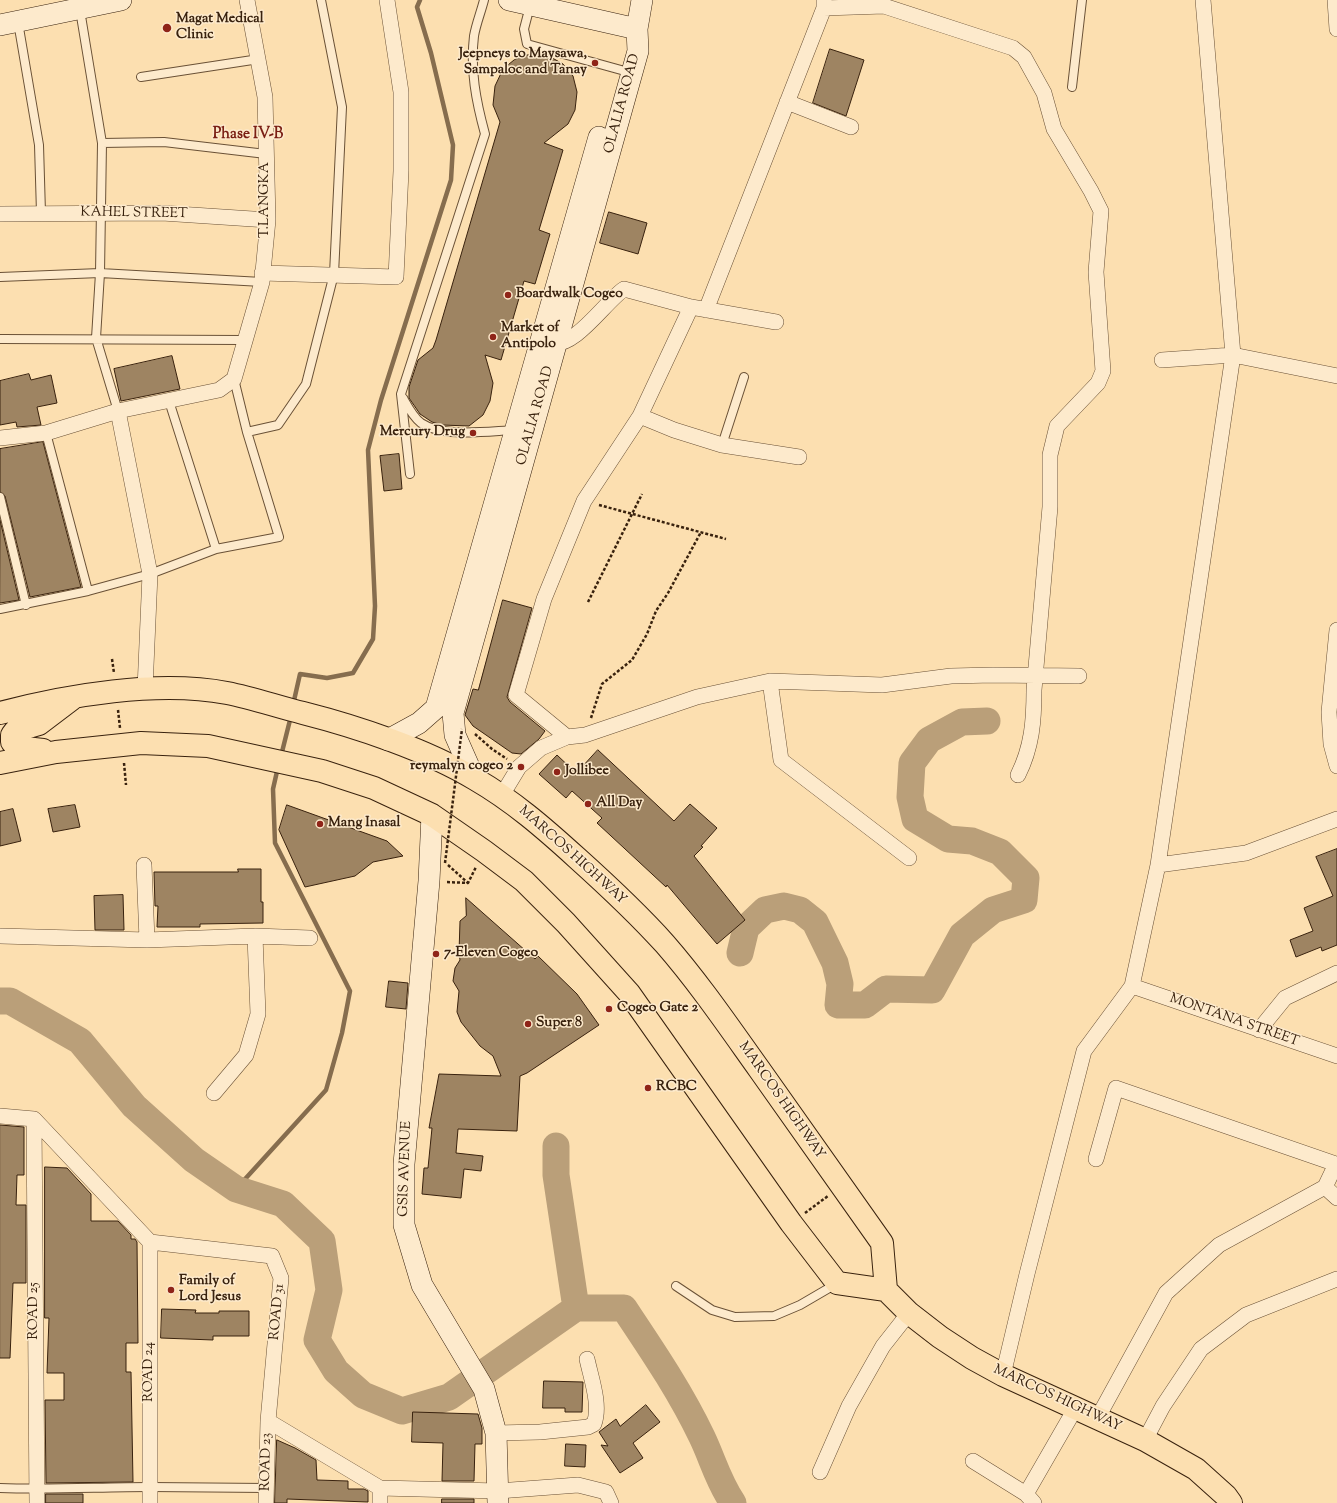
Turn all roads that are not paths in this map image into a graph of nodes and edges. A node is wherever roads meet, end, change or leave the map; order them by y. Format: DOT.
graph roads {
  1 [pos="121,0"];
  2 [pos="247,0"];
  3 [pos="321,0"];
  4 [pos="388,0"];
  5 [pos="484,0"];
  6 [pos="509,0"];
  7 [pos="642,0"];
  8 [pos="1082,0"];
  9 [pos="1203,0"];
  10 [pos="1335,0"];
  11 [pos="885,3"];
  12 [pos="535,4"];
  13 [pos="824,4"];
  14 [pos="79,9"];
  15 [pos="9,23"];
  16 [pos="1337,28"];
  17 [pos="637,29"];
  18 [pos="259,59"];
  19 [pos="625,71"];
  20 [pos="141,77"];
  21 [pos="1072,87"];
  22 [pos="787,102"];
  23 [pos="851,127"];
  24 [pos="102,143"];
  25 [pos="266,154"];
  26 [pos="41,213"];
  27 [pos="0,214"];
  28 [pos="101,215"];
  29 [pos="268,220"];
  30 [pos="100,274"];
  31 [pos="334,274"];
  32 [pos="0,277"];
  33 [pos="262,278"];
  34 [pos="698,309"];
  35 [pos="776,322"];
  36 [pos="96,338"];
  37 [pos="0,339"];
  38 [pos="244,340"];
  39 [pos="549,342"];
  40 [pos="1233,355"];
  41 [pos="1162,360"];
  42 [pos="1337,376"];
  43 [pos="744,377"];
  44 [pos="234,379"];
  45 [pos="401,394"];
  46 [pos="170,401"];
  47 [pos="118,411"];
  48 [pos="640,416"];
  49 [pos="246,432"];
  50 [pos="523,432"];
  51 [pos="46,433"];
  52 [pos="0,438"];
  53 [pos="722,445"];
  54 [pos="799,457"];
  55 [pos="410,474"];
  56 [pos="0,497"];
  57 [pos="216,549"];
  58 [pos="150,574"];
  59 [pos="88,591"];
  60 [pos="26,605"];
  61 [pos="0,609"];
  62 [pos="1337,630"];
  63 [pos="1035,675"];
  64 [pos="1079,676"];
  65 [pos="770,681"];
  66 [pos="145,689"];
  67 [pos="75,698"];
  68 [pos="0,713"];
  69 [pos="567,737"];
  70 [pos="388,740"];
  71 [pos="56,752"];
  72 [pos="0,763"];
  73 [pos="1337,766"];
  74 [pos="1018,775"];
  75 [pos="474,778"];
  76 [pos="502,795"];
  77 [pos="432,815"];
  78 [pos="1337,819"];
  79 [pos="909,858"];
  80 [pos="144,865"];
  81 [pos="1158,865"];
  82 [pos="0,936"];
  83 [pos="255,936"];
  84 [pos="310,938"];
  85 [pos="147,940"];
  86 [pos="1337,973"];
  87 [pos="1132,986"];
  88 [pos="1259,1030"];
  89 [pos="1337,1056"];
  90 [pos="214,1093"];
  91 [pos="0,1116"];
  92 [pos="34,1119"];
  93 [pos="1096,1159"];
  94 [pos="1325,1187"];
  95 [pos="1337,1198"];
  96 [pos="150,1242"];
  97 [pos="1337,1279"];
  98 [pos="837,1283"];
  99 [pos="676,1286"];
  100 [pos="886,1290"];
  101 [pos="909,1312"];
  102 [pos="587,1359"];
  103 [pos="1003,1375"];
  104 [pos="1076,1409"];
  105 [pos="1097,1419"];
  106 [pos="268,1421"];
  107 [pos="496,1433"];
  108 [pos="1145,1440"];
  109 [pos="973,1462"];
  110 [pos="820,1472"];
  111 [pos="150,1487"];
  112 [pos="0,1488"];
  113 [pos="267,1488"];
  114 [pos="37,1496"];
  115 [pos="380,1496"];
  116 [pos="498,1497"];
  117 [pos="1030,1499"];
  118 [pos="150,1503"];
  119 [pos="266,1503"];
  120 [pos="611,1503"];
  121 [pos="1231,1503"];
  1 -- 14 [label="main road"];
  2 -- 18 [label="street, T.LANGKA"];
  3 -- 31 [label="lane"];
  4 -- 31 [label="street"];
  5 -- 45 [label="lane"];
  6 -- 12 [label="main road"];
  7 -- 17 [label="main road, OLALIA ROAD"];
  8 -- 21 [label="lane"];
  9 -- 40 [label="street"];
  10 -- 16 [label="street"];
  11 -- 13 [label="street"];
  11 -- 63 [label="street"];
  12 -- 17 [label="main road"];
  12 -- 19 [label="lane"];
  13 -- 22 [label="street"];
  14 -- 15 [label="main road"];
  14 -- 24 [label="lane"];
  15 -- 26 [label="lane"];
  17 -- 19 [label="main road, OLALIA ROAD"];
  18 -- 20 [label="lane"];
  18 -- 25 [label="street, T.LANGKA"];
  19 -- 39 [label="main road, OLALIA ROAD"];
  22 -- 23 [label="street"];
  22 -- 34 [label="street"];
  24 -- 25 [label="lane"];
  24 -- 28 [label="lane"];
  25 -- 29 [label="street, T.LANGKA"];
  26 -- 27 [label="street, KAHEL STREET"];
  26 -- 28 [label="street, KAHEL STREET"];
  28 -- 29 [label="street, KAHEL STREET"];
  28 -- 30 [label="lane"];
  29 -- 33 [label="street, T.LANGKA"];
  30 -- 32 [label="lane"];
  30 -- 33 [label="lane"];
  30 -- 36 [label="lane"];
  31 -- 33 [label="street"];
  31 -- 49 [label="lane"];
  33 -- 38 [label="street, T.LANGKA"];
  34 -- 35 [label="street"];
  34 -- 39 [label="street"];
  34 -- 48 [label="street"];
  36 -- 37 [label="lane"];
  36 -- 38 [label="lane"];
  36 -- 47 [label="lane"];
  38 -- 44 [label="street, T.LANGKA"];
  39 -- 50 [label="main road, OLALIA ROAD"];
  40 -- 41 [label="street"];
  40 -- 42 [label="street"];
  40 -- 81 [label="street"];
  43 -- 53 [label="lane"];
  44 -- 46 [label="street"];
  44 -- 49 [label="lane"];
  45 -- 50 [label="lane"];
  45 -- 55 [label="lane"];
  46 -- 47 [label="street"];
  46 -- 57 [label="lane"];
  47 -- 51 [label="street"];
  47 -- 58 [label="street"];
  48 -- 53 [label="street"];
  48 -- 69 [label="street"];
  49 -- 57 [label="lane"];
  50 -- 70 [label="main road, OLALIA ROAD"];
  50 -- 75 [label="main road, OLALIA ROAD"];
  51 -- 52 [label="street"];
  51 -- 59 [label="lane"];
  53 -- 54 [label="street"];
  56 -- 60 [label="lane"];
  57 -- 58 [label="lane"];
  58 -- 59 [label="lane"];
  58 -- 66 [label="street"];
  59 -- 60 [label="lane"];
  60 -- 61 [label="lane"];
  62 -- 73 [label="street"];
  63 -- 64 [label="street"];
  63 -- 65 [label="street"];
  63 -- 74 [label="street"];
  65 -- 69 [label="street"];
  65 -- 79 [label="street"];
  66 -- 67 [label="main road, MARCOS HIGHWAY"];
  66 -- 70 [label="main road, MARCOS HIGHWAY"];
  67 -- 68 [label="main road, MARCOS HIGHWAY"];
  67 -- 71 [label="main road"];
  69 -- 76 [label="street"];
  70 -- 75 [label="main road, MARCOS HIGHWAY"];
  71 -- 72 [label="main road"];
  71 -- 77 [label="main road"];
  75 -- 76 [label="main road, MARCOS HIGHWAY"];
  76 -- 100 [label="main road, MARCOS HIGHWAY"];
  77 -- 98 [label="main road"];
  77 -- 107 [label="main road, GSIS AVENUE"];
  78 -- 81 [label="street"];
  80 -- 85 [label="street"];
  81 -- 87 [label="street"];
  82 -- 85 [label="street"];
  83 -- 84 [label="street"];
  83 -- 85 [label="street"];
  83 -- 90 [label="street"];
  86 -- 88 [label="street"];
  87 -- 88 [label="street, MONTANA STREET"];
  87 -- 103 [label="street"];
  88 -- 89 [label="street, MONTANA STREET"];
  91 -- 92 [label="street"];
  92 -- 96 [label="street"];
  92 -- 114 [label="street, ROAD 25"];
  93 -- 94 [label="street"];
  94 -- 95 [label="street"];
  94 -- 105 [label="street"];
  96 -- 106 [label="street, ROAD 31"];
  96 -- 111 [label="street, ROAD 24"];
  97 -- 108 [label="street"];
  98 -- 99 [label="lane"];
  98 -- 100 [label="main road"];
  100 -- 101 [label="main road, MARCOS HIGHWAY"];
  101 -- 103 [label="main road, MARCOS HIGHWAY"];
  101 -- 110 [label="street"];
  102 -- 107 [label="street"];
  103 -- 104 [label="main road, MARCOS HIGHWAY"];
  104 -- 105 [label="main road, MARCOS HIGHWAY"];
  104 -- 117 [label="street"];
  105 -- 108 [label="main road, MARCOS HIGHWAY"];
  106 -- 113 [label="street, ROAD 23"];
  106 -- 115 [label="street"];
  107 -- 116 [label="main road, GSIS AVENUE"];
  108 -- 121 [label="main road, MARCOS HIGHWAY"];
  109 -- 117 [label="street"];
  111 -- 113 [label="lane"];
  111 -- 114 [label="lane"];
  111 -- 118 [label="street, ROAD 24"];
  112 -- 114 [label="lane"];
  113 -- 119 [label="street, ROAD 23"];
  115 -- 116 [label="street"];
  116 -- 120 [label="street"];
}
